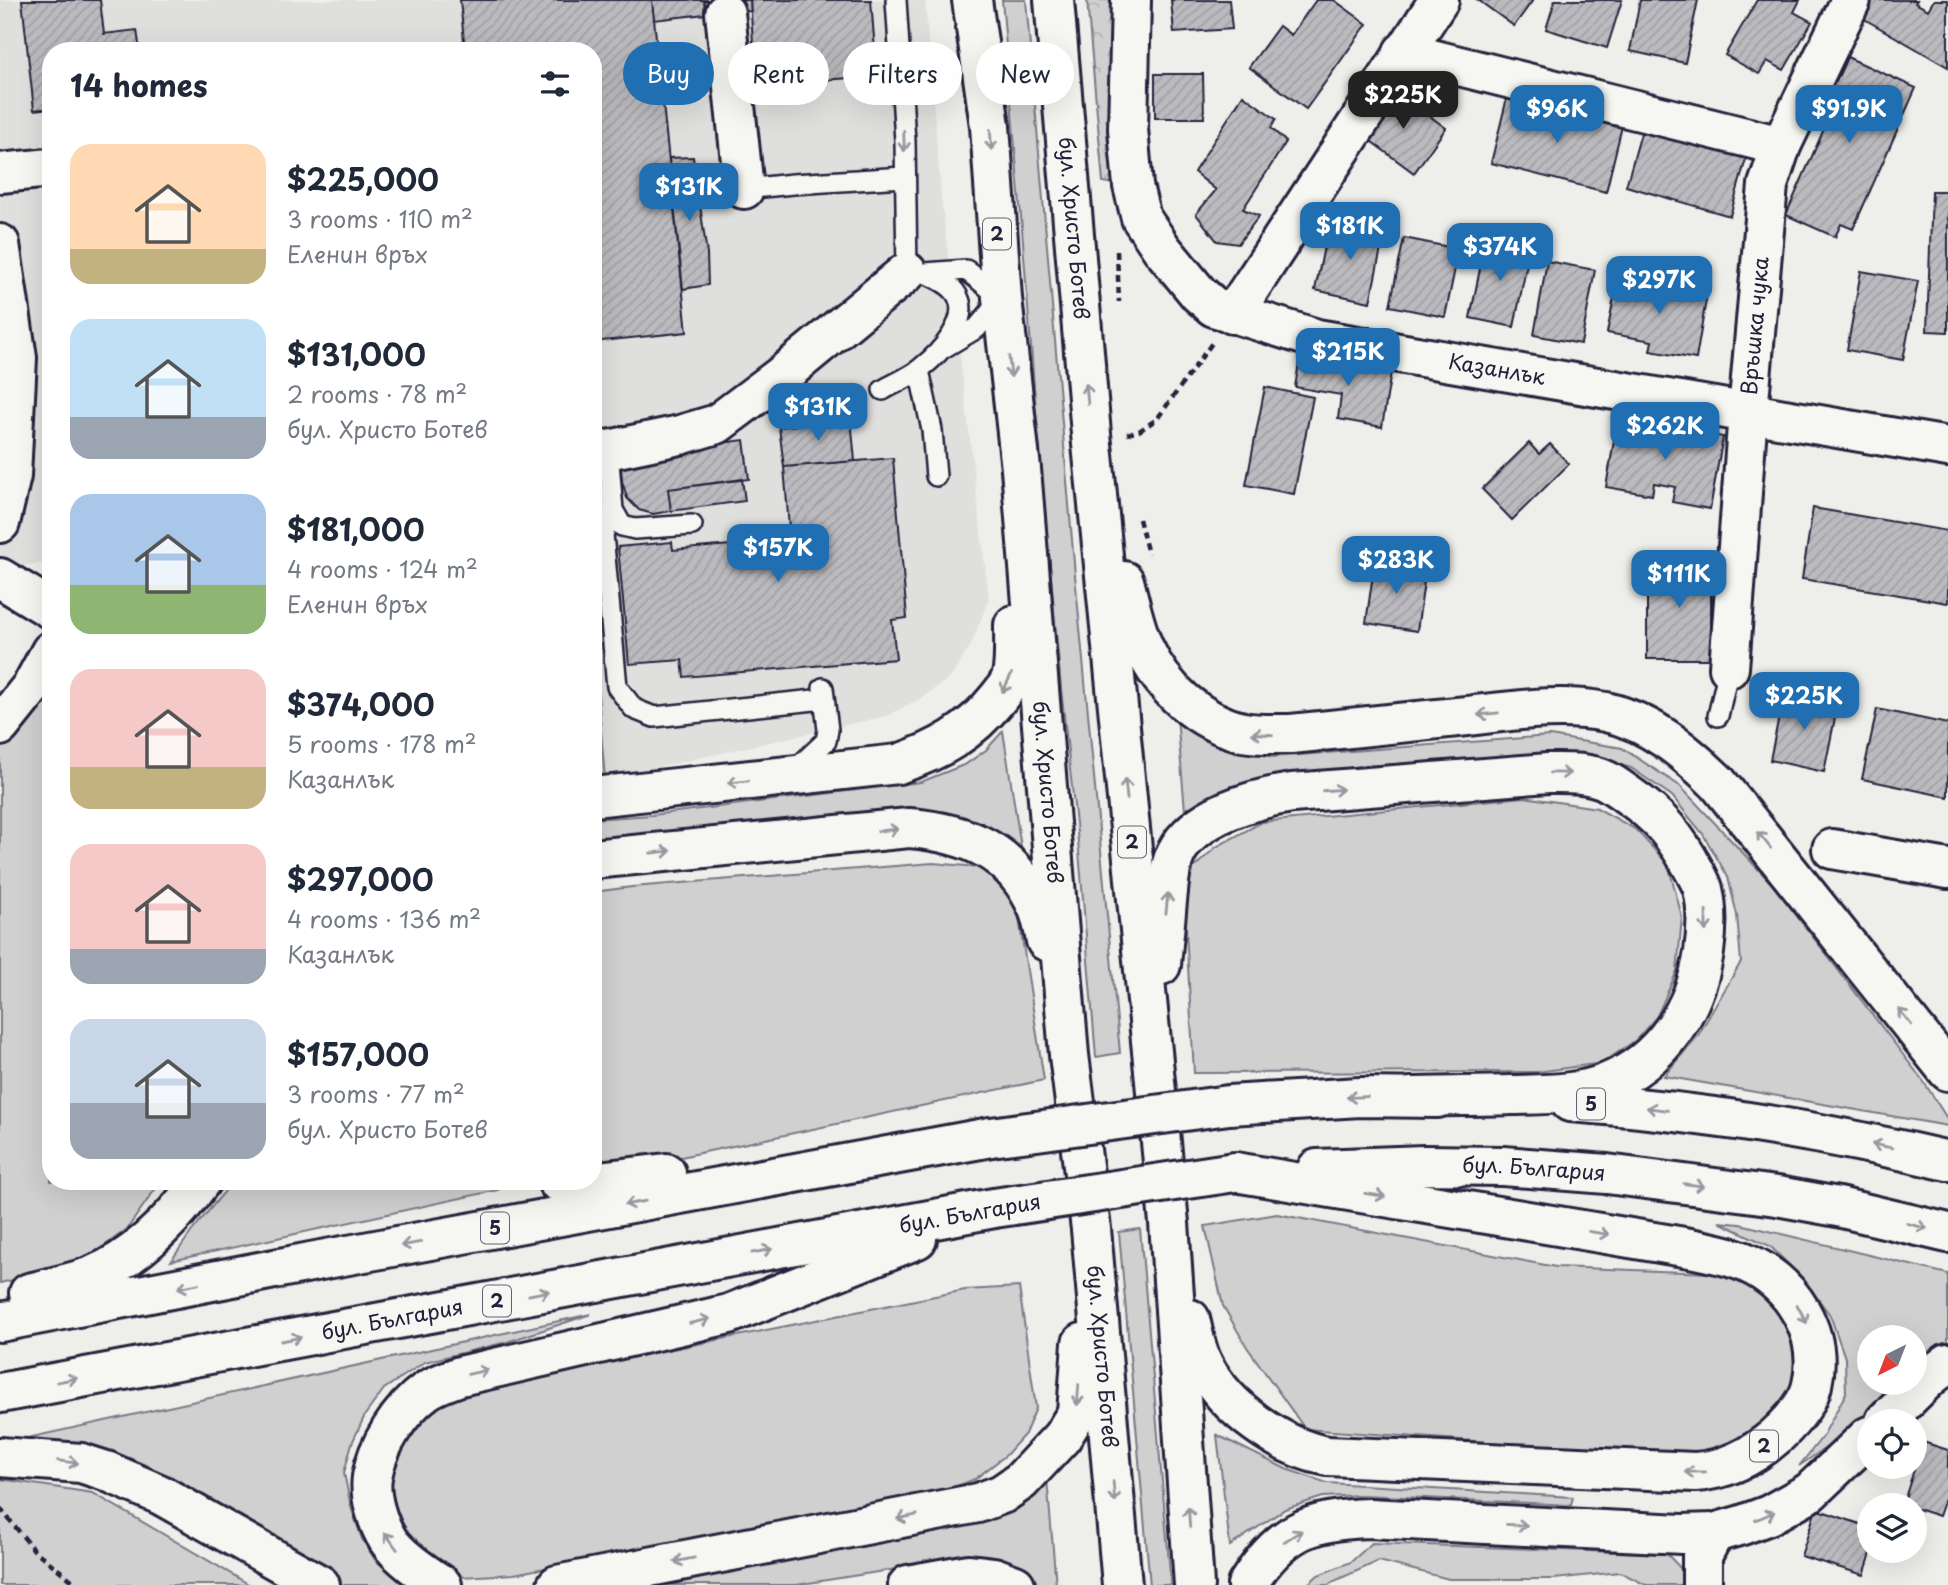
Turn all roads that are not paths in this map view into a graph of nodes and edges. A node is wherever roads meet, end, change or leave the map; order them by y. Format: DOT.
graph roads {
  1 [pos="896,0"];
  2 [pos="972,0"];
  3 [pos="1054,0"];
  4 [pos="1131,0"];
  5 [pos="1439,0"];
  6 [pos="1851,0"];
  7 [pos="724,13"];
  8 [pos="1403,52"];
  9 [pos="1781,146"];
  10 [pos="42,169"];
  11 [pos="0,173"];
  12 [pos="904,177"];
  13 [pos="744,189"];
  14 [pos="0,244"];
  15 [pos="916,273"];
  16 [pos="1002,299"];
  17 [pos="1233,314"];
  18 [pos="940,350"];
  19 [pos="919,370"];
  20 [pos="883,390"];
  21 [pos="1748,412"];
  22 [pos="1948,447"];
  23 [pos="1092,448"];
  24 [pos="602,449"];
  25 [pos="602,454"];
  26 [pos="1021,469"];
  27 [pos="936,476"];
  28 [pos="613,510"];
  29 [pos="0,523"];
  30 [pos="692,525"];
  31 [pos="0,578"];
  32 [pos="42,604"];
  33 [pos="42,668"];
  34 [pos="1729,668"];
  35 [pos="1718,716"];
  36 [pos="0,726"];
  37 [pos="786,777"];
  38 [pos="602,796"];
  39 [pos="1832,849"];
  40 [pos="602,858"];
  41 [pos="1948,869"];
  42 [pos="1152,1044"];
  43 [pos="1069,1055"];
  44 [pos="1948,1071"];
  45 [pos="1411,1097"];
  46 [pos="991,1137"];
  47 [pos="1948,1161"];
  48 [pos="1235,1172"];
  49 [pos="602,1180"];
  50 [pos="194,1190"];
  51 [pos="994,1208"];
  52 [pos="1169,1223"];
  53 [pos="1091,1229"];
  54 [pos="1948,1233"];
  55 [pos="0,1301"];
  56 [pos="0,1322"];
  57 [pos="1948,1363"];
  58 [pos="0,1393"];
  59 [pos="1897,1409"];
  60 [pos="1857,1447"];
  61 [pos="0,1457"];
  62 [pos="1714,1533"];
  63 [pos="320,1585"];
  64 [pos="442,1585"];
  65 [pos="557,1585"];
  66 [pos="908,1585"];
  67 [pos="1015,1585"];
  68 [pos="1122,1585"];
  69 [pos="1194,1585"];
  70 [pos="1247,1585"];
  71 [pos="1702,1585"];
  1 -- 12 [label="lane, one-way"];
  2 -- 16 [label="main road, бул. Христо Ботев / 2, one-way"];
  23 -- 3 [label="main road, бул. Христо Ботев / 2, one-way"];
  4 -- 17 [label="main road, Казанлък"];
  5 -- 8 [label="main road"];
  6 -- 9 [label="main road, Връшка чука"];
  7 -- 13 [label="main road"];
  8 -- 9 [label="main road"];
  8 -- 17 [label="main road"];
  9 -- 21 [label="main road, Връшка чука"];
  10 -- 11 [label="main road"];
  12 -- 13 [label="lane"];
  12 -- 15 [label="lane"];
  14 -- 29 [label="main road"];
  15 -- 16 [label="lane"];
  15 -- 18 [label="lane"];
  15 -- 24 [label="main road"];
  16 -- 18 [label="lane"];
  16 -- 26 [label="main road, бул. Христо Ботев / 2, one-way"];
  17 -- 21 [label="main road, Казанлък"];
  18 -- 19 [label="lane"];
  19 -- 20 [label="lane"];
  19 -- 27 [label="lane"];
  21 -- 22 [label="main road, Казанлък"];
  21 -- 34 [label="main road, Връшка чука"];
  42 -- 23 [label="main road, бул. Христо Ботев / 2, one-way"];
  44 -- 23 [label="main road, one-way"];
  25 -- 28 [label="lane"];
  26 -- 37 [label="main road, 2, one-way"];
  26 -- 43 [label="main road, бул. Христо Ботев / 2"];
  28 -- 30 [label="lane"];
  28 -- 37 [label="lane"];
  31 -- 32 [label="main road"];
  33 -- 36 [label="main road"];
  34 -- 35 [label="lane"];
  37 -- 38 [label="main road, 2, one-way"];
  39 -- 41 [label="main road"];
  40 -- 43 [label="main road, one-way"];
  42 -- 45 [label="main road, one-way"];
  42 -- 52 [label="main road, бул. Христо Ботев / 2"];
  43 -- 53 [label="main road, бул. Христо Ботев / 2"];
  45 -- 46 [label="main road, 5, one-way, bridge"];
  47 -- 45 [label="main road, 5, one-way"];
  46 -- 49 [label="main road"];
  46 -- 56 [label="main road, 5, one-way"];
  48 -- 51 [label="main road, бул. България / 2, bridge"];
  48 -- 52 [label="main road, 2, one-way"];
  48 -- 54 [label="main road, бул. България, one-way"];
  50 -- 55 [label="main road"];
  58 -- 51 [label="main road, бул. България / 2, one-way"];
  64 -- 51 [label="main road, one-way"];
  69 -- 52 [label="main road, бул. Христо Ботев, one-way"];
  53 -- 65 [label="main road, one-way"];
  53 -- 68 [label="main road, бул. Христо Ботев, one-way"];
  57 -- 59 [label="main road"];
  62 -- 60 [label="main road, one-way"];
  61 -- 63 [label="main road, one-way"];
  70 -- 62 [label="main road, one-way"];
  62 -- 71 [label="main road"];
  66 -- 67 [label="main road"];
}
